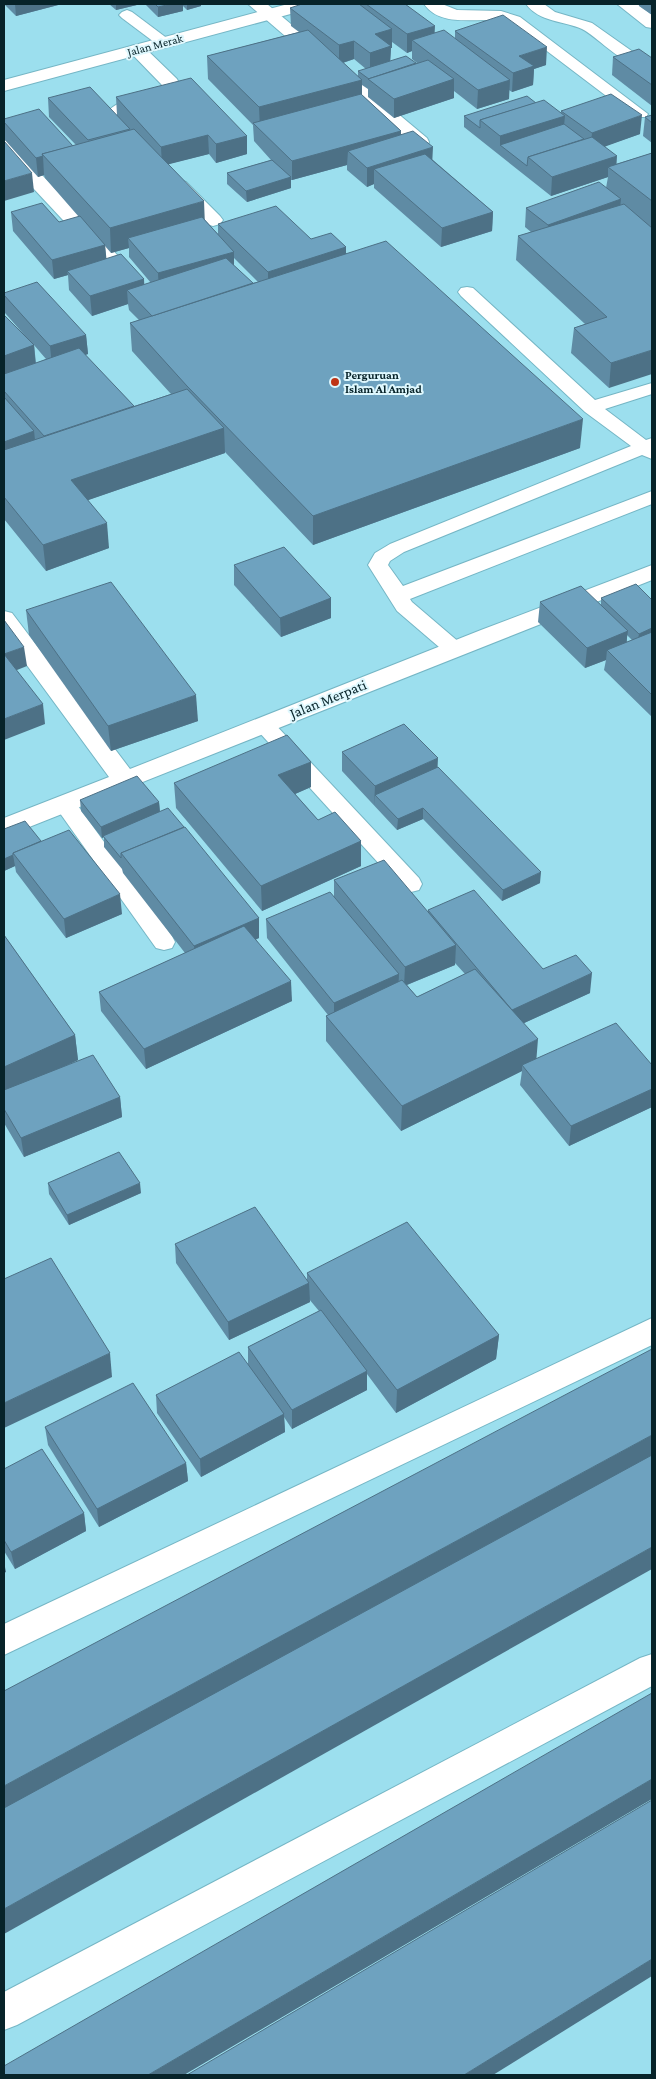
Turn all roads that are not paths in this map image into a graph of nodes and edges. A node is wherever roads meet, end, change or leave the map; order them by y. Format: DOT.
graph roads {
  1 [pos="307,4"];
  2 [pos="432,4"];
  3 [pos="534,4"];
  4 [pos="626,4"];
  5 [pos="263,9"];
  6 [pos="127,15"];
  7 [pos="652,23"];
  8 [pos="164,42"];
  9 [pos="137,50"];
  10 [pos="635,59"];
  11 [pos="4,86"];
  12 [pos="640,114"];
  13 [pos="420,142"];
  14 [pos="4,146"];
  15 [pos="148,153"];
  16 [pos="167,173"];
  17 [pos="213,220"];
  18 [pos="113,262"];
  19 [pos="467,292"];
  20 [pos="652,388"];
  21 [pos="592,408"];
  22 [pos="650,448"];
  23 [pos="652,497"];
  24 [pos="652,572"];
  25 [pos="399,596"];
  26 [pos="4,618"];
  27 [pos="454,648"];
  28 [pos="265,726"];
  29 [pos="124,779"];
  30 [pos="65,804"];
  31 [pos="4,828"];
  32 [pos="411,884"];
  33 [pos="164,942"];
  34 [pos="652,1331"];
  35 [pos="4,1640"];
  36 [pos="652,1669"];
  37 [pos="4,2012"];
  1 -- 5 [label="street, Jalan Merak"];
  2 -- 12 [label="lane"];
  3 -- 10 [label="lane"];
  4 -- 7 [label="street"];
  5 -- 8 [label="street, Jalan Merak"];
  5 -- 13 [label="street"];
  6 -- 8 [label="lane"];
  8 -- 9 [label="street, Jalan Merak"];
  9 -- 11 [label="street, Jalan Merak"];
  9 -- 15 [label="street"];
  14 -- 18 [label="street"];
  16 -- 17 [label="street"];
  19 -- 21 [label="lane"];
  20 -- 21 [label="lane"];
  21 -- 22 [label="lane"];
  22 -- 25 [label="lane"];
  23 -- 25 [label="lane"];
  24 -- 27 [label="street, Jalan Merpati"];
  25 -- 27 [label="lane"];
  26 -- 29 [label="street"];
  27 -- 28 [label="street, Jalan Merpati"];
  28 -- 29 [label="street, Jalan Merpati"];
  28 -- 32 [label="lane"];
  29 -- 30 [label="street, Jalan Merpati"];
  30 -- 31 [label="street, Jalan Merpati"];
  30 -- 33 [label="lane"];
  34 -- 35 [label="street"];
  36 -- 37 [label="street"];
}
